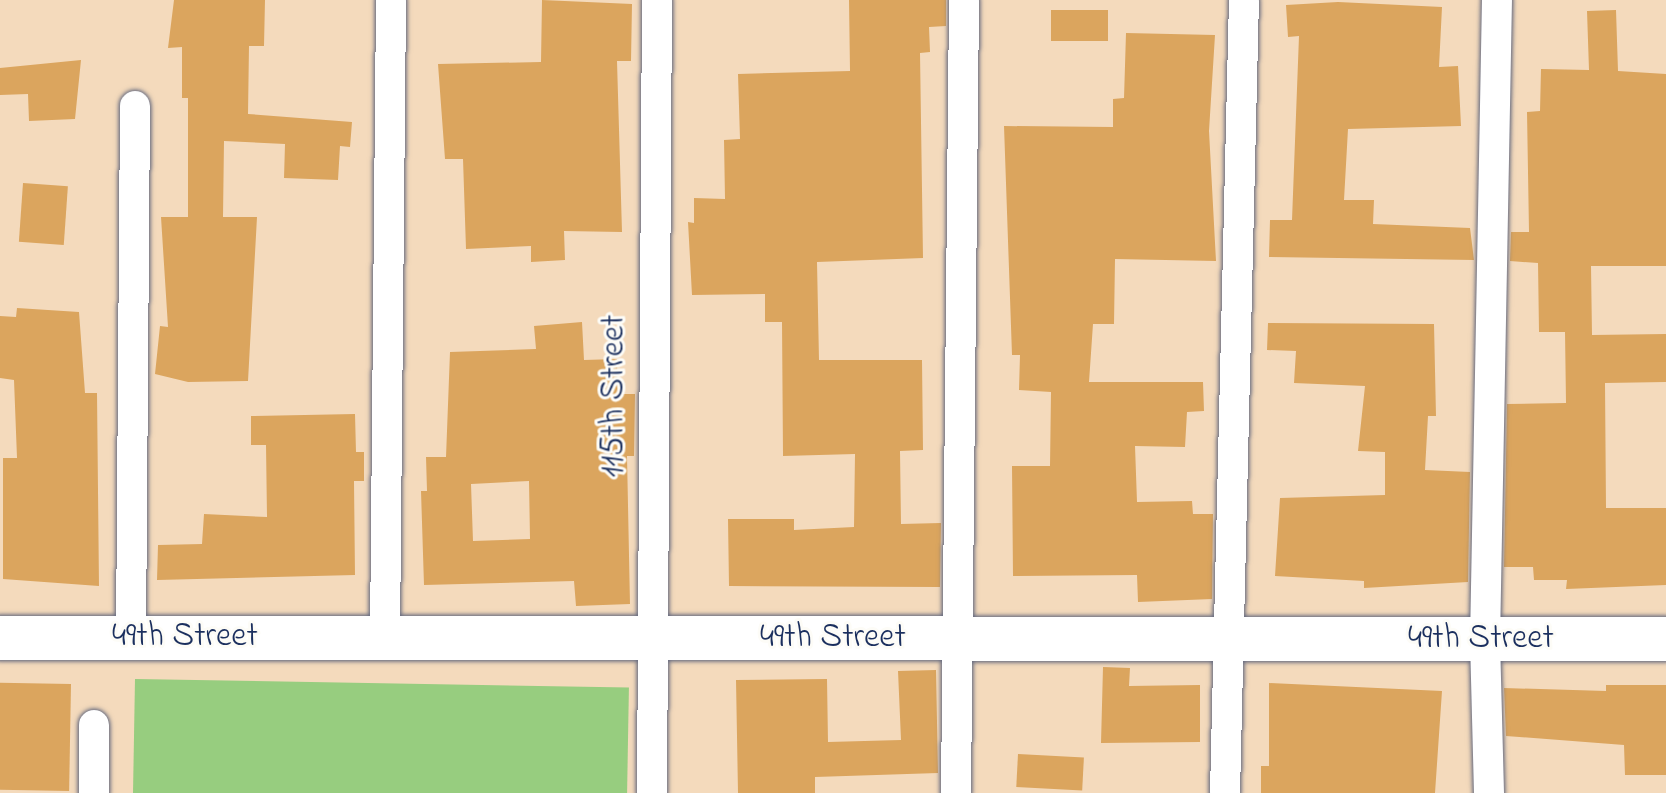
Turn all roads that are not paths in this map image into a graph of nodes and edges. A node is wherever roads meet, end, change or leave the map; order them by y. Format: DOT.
graph roads {
  1 [pos="391,0"];
  2 [pos="657,0"];
  3 [pos="964,0"];
  4 [pos="1244,0"];
  5 [pos="1497,0"];
  6 [pos="135,106"];
  7 [pos="385,637"];
  8 [pos="0,638"];
  9 [pos="131,638"];
  10 [pos="957,638"];
  11 [pos="1226,639"];
  12 [pos="1666,639"];
  13 [pos="651,640"];
  14 [pos="1485,641"];
  15 [pos="94,725"];
  16 [pos="94,793"];
  17 [pos="652,793"];
  18 [pos="956,793"];
  19 [pos="1225,793"];
  20 [pos="1489,793"];
  1 -- 7 [label="street"];
  2 -- 13 [label="street, 115th Street"];
  3 -- 10 [label="street"];
  4 -- 11 [label="street"];
  5 -- 14 [label="street"];
  6 -- 9 [label="street"];
  7 -- 9 [label="main road, 49th Street"];
  7 -- 13 [label="main road, 49th Street"];
  8 -- 9 [label="main road, 49th Street"];
  10 -- 11 [label="main road, 49th Street"];
  10 -- 13 [label="main road, 49th Street"];
  10 -- 18 [label="street"];
  11 -- 14 [label="main road, 49th Street"];
  11 -- 19 [label="street"];
  12 -- 14 [label="main road, 49th Street"];
  13 -- 17 [label="street, 115th Street"];
  14 -- 20 [label="street"];
  15 -- 16 [label="street"];
}
